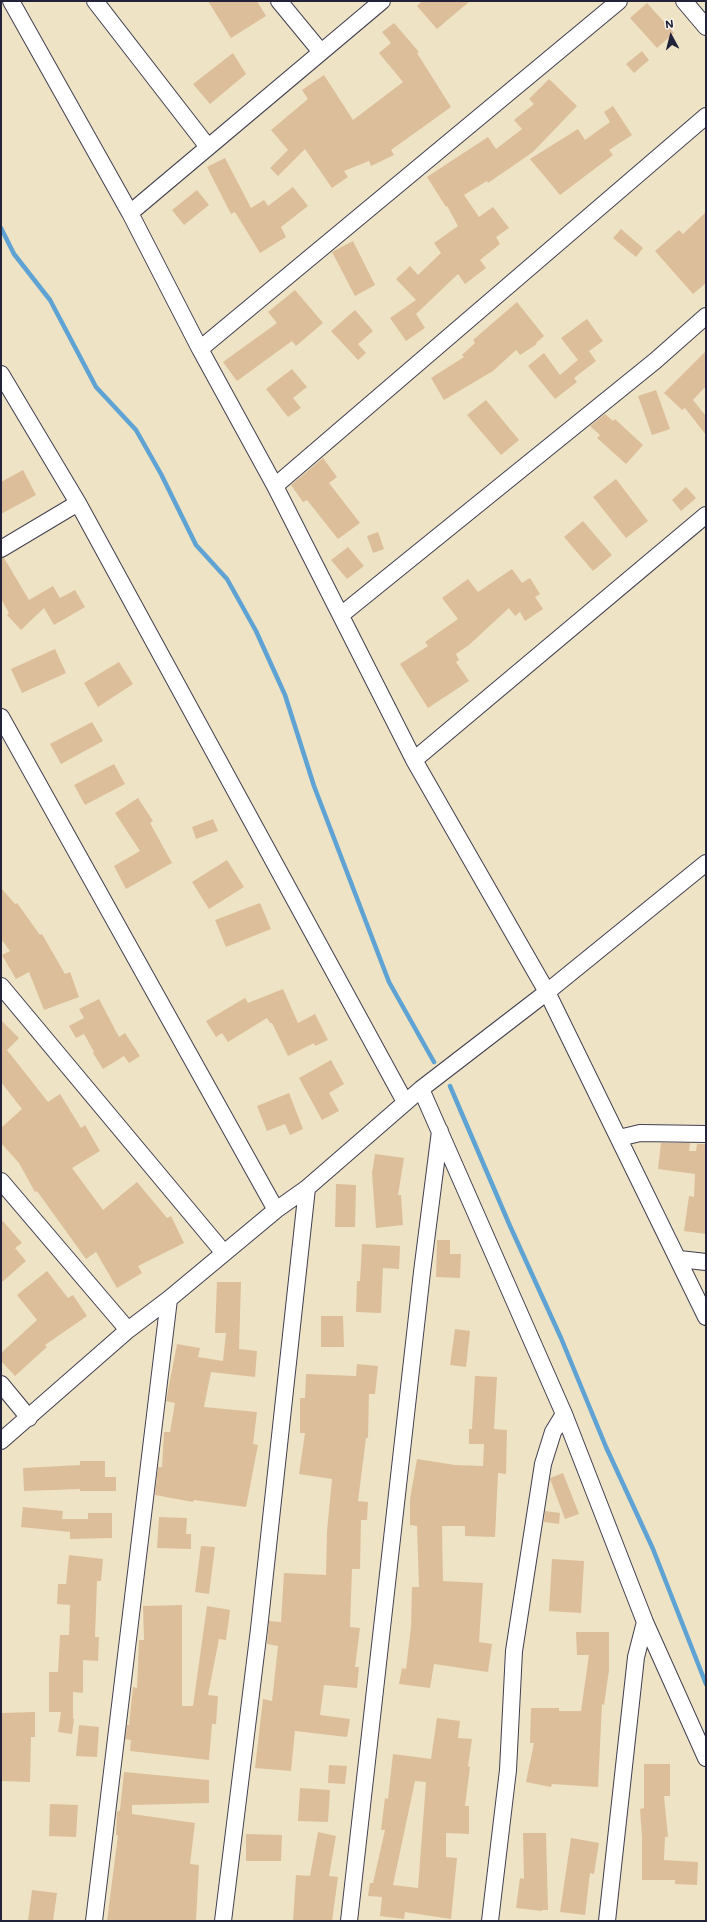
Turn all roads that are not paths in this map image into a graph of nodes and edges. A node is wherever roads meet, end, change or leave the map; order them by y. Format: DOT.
graph roads {
  1 [pos="10,1"];
  2 [pos="95,1"];
  3 [pos="279,1"];
  4 [pos="382,1"];
  5 [pos="619,1"];
  6 [pos="684,1"];
  7 [pos="706,27"];
  8 [pos="321,52"];
  9 [pos="706,116"];
  10 [pos="208,147"];
  11 [pos="130,213"];
  12 [pos="706,316"];
  13 [pos="200,349"];
  14 [pos="1,374"];
  15 [pos="275,486"];
  16 [pos="78,503"];
  17 [pos="706,515"];
  18 [pos="1,549"];
  19 [pos="340,616"];
  20 [pos="2,722"];
  21 [pos="414,760"];
  22 [pos="706,863"];
  23 [pos="1,986"];
  24 [pos="547,992"];
  25 [pos="421,1089"];
  26 [pos="405,1102"];
  27 [pos="440,1131"];
  28 [pos="706,1134"];
  29 [pos="619,1138"];
  30 [pos="453,1162"];
  31 [pos="434,1177"];
  32 [pos="1,1181"];
  33 [pos="307,1188"];
  34 [pos="276,1210"];
  35 [pos="224,1253"];
  36 [pos="679,1259"];
  37 [pos="706,1262"];
  38 [pos="169,1299"];
  39 [pos="706,1316"];
  40 [pos="128,1330"];
  41 [pos="1,1384"];
  42 [pos="564,1414"];
  43 [pos="29,1418"];
  44 [pos="1,1441"];
  45 [pos="645,1622"];
  46 [pos="706,1758"];
  47 [pos="94,1921"];
  48 [pos="223,1921"];
  49 [pos="348,1921"];
  50 [pos="490,1921"];
  51 [pos="607,1921"];
  1 -- 11 [label="street"];
  2 -- 10 [label="street"];
  3 -- 8 [label="street"];
  4 -- 8 [label="street"];
  5 -- 13 [label="street"];
  6 -- 7 [label="street"];
  8 -- 10 [label="street"];
  9 -- 15 [label="street"];
  10 -- 11 [label="street"];
  11 -- 13 [label="street"];
  12 -- 19 [label="street"];
  13 -- 15 [label="street"];
  14 -- 16 [label="street"];
  15 -- 19 [label="street"];
  16 -- 18 [label="street"];
  16 -- 26 [label="street"];
  17 -- 21 [label="street"];
  19 -- 21 [label="street"];
  20 -- 34 [label="street"];
  21 -- 24 [label="street"];
  22 -- 24 [label="street"];
  23 -- 35 [label="street"];
  24 -- 25 [label="street"];
  24 -- 29 [label="street"];
  25 -- 26 [label="street"];
  25 -- 27 [label="street"];
  26 -- 33 [label="street"];
  27 -- 30 [label="street"];
  27 -- 31 [label="street"];
  28 -- 29 [label="street"];
  29 -- 36 [label="street"];
  30 -- 31 [label="street"];
  30 -- 42 [label="street"];
  31 -- 49 [label="street"];
  32 -- 40 [label="street"];
  33 -- 34 [label="street"];
  33 -- 48 [label="street"];
  34 -- 35 [label="street"];
  35 -- 38 [label="street"];
  36 -- 37 [label="street"];
  36 -- 39 [label="street"];
  38 -- 40 [label="street"];
  38 -- 47 [label="street"];
  40 -- 43 [label="street"];
  41 -- 43 [label="street"];
  42 -- 45 [label="street"];
  42 -- 50 [label="street"];
  43 -- 44 [label="street"];
  45 -- 46 [label="street"];
  45 -- 51 [label="street"];
}
